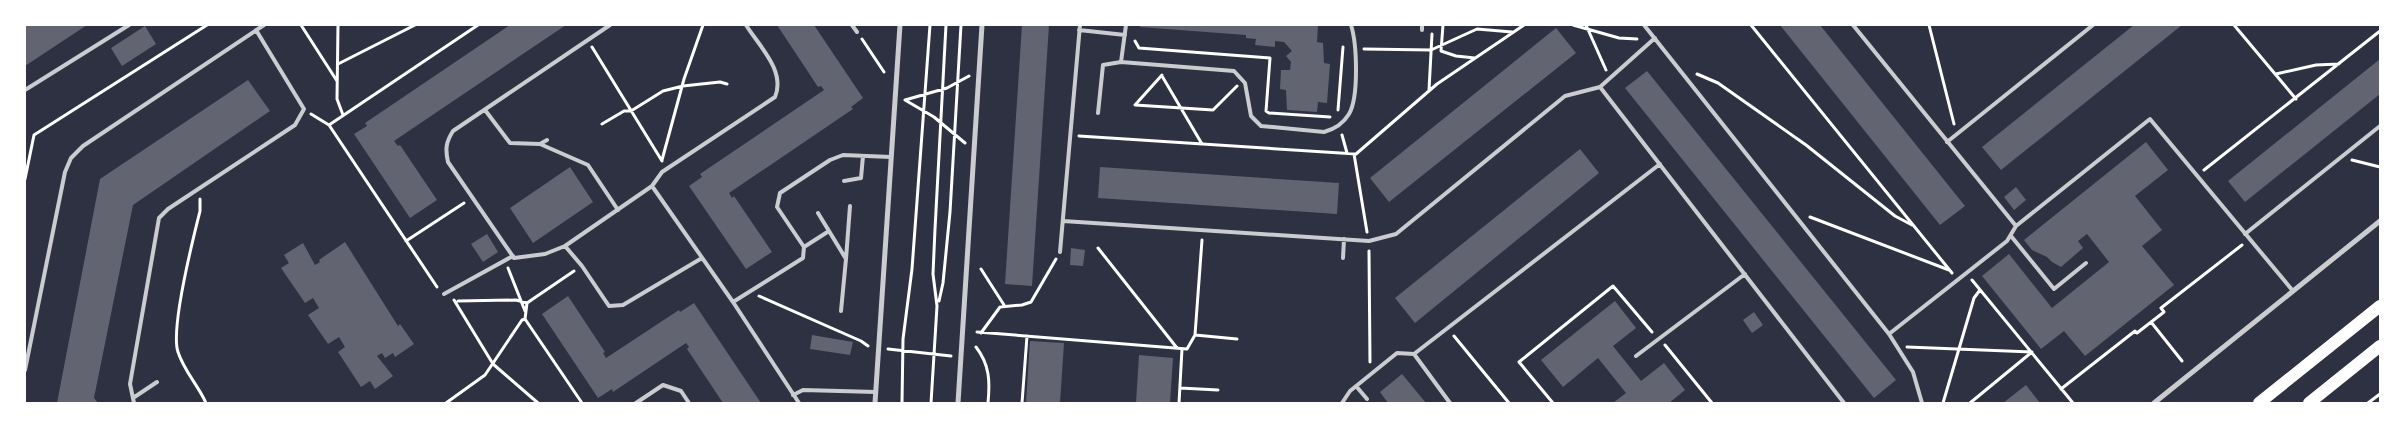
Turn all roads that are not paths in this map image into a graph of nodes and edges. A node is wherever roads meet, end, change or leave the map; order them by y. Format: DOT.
graph roads {
  1 [pos="129,25"];
  2 [pos="264,25"];
  3 [pos="610,25"];
  4 [pos="746,25"];
  5 [pos="852,25"];
  6 [pos="900,25"];
  7 [pos="982,25"];
  8 [pos="1126,25"];
  9 [pos="1422,25"];
  10 [pos="1644,25"];
  11 [pos="1853,25"];
  12 [pos="2093,25"];
  13 [pos="1079,27"];
  14 [pos="1352,27"];
  15 [pos="256,30"];
  16 [pos="1422,30"];
  17 [pos="857,32"];
  18 [pos="1124,36"];
  19 [pos="1655,38"];
  20 [pos="1121,62"];
  21 [pos="1600,86"];
  22 [pos="25,90"];
  23 [pos="484,110"];
  24 [pos="1098,113"];
  25 [pos="2380,126"];
  26 [pos="547,140"];
  27 [pos="1947,142"];
  28 [pos="540,144"];
  29 [pos="863,156"];
  30 [pos="891,157"];
  31 [pos="1660,164"];
  32 [pos="844,181"];
  33 [pos="652,186"];
  34 [pos="850,206"];
  35 [pos="618,210"];
  36 [pos="818,214"];
  37 [pos="1063,221"];
  38 [pos="2380,221"];
  39 [pos="2016,226"];
  40 [pos="829,231"];
  41 [pos="2245,234"];
  42 [pos="2011,236"];
  43 [pos="1344,240"];
  44 [pos="565,246"];
  45 [pos="804,247"];
  46 [pos="1060,252"];
  47 [pos="513,256"];
  48 [pos="702,258"];
  49 [pos="1343,258"];
  50 [pos="846,259"];
  51 [pos="2086,263"];
  52 [pos="1745,274"];
  53 [pos="2293,291"];
  54 [pos="444,294"];
  55 [pos="733,302"];
  56 [pos="2380,306"];
  57 [pos="841,311"];
  58 [pos="1889,334"];
  59 [pos="2380,346"];
  60 [pos="1414,354"];
  61 [pos="1636,356"];
  62 [pos="25,370"];
  63 [pos="157,382"];
  64 [pos="1356,386"];
  65 [pos="876,392"];
  66 [pos="794,395"];
  67 [pos="1367,399"];
  68 [pos="133,401"];
  69 [pos="636,403"];
  70 [pos="689,403"];
  71 [pos="799,403"];
  72 [pos="876,403"];
  73 [pos="958,403"];
  74 [pos="1342,403"];
  75 [pos="1450,403"];
  76 [pos="1844,403"];
  77 [pos="1922,403"];
  78 [pos="2154,403"];
  79 [pos="2259,403"];
  80 [pos="2309,403"];
  1 -- 22 [label="lane"];
  2 -- 15 [label="lane"];
  3 -- 23 [label="lane"];
  4 -- 33 [label="lane"];
  5 -- 17 [label="lane"];
  6 -- 30 [label="street"];
  7 -- 73 [label="street"];
  8 -- 18 [label="lane"];
  9 -- 16 [label="lane"];
  10 -- 19 [label="lane"];
  11 -- 27 [label="lane"];
  12 -- 27 [label="lane"];
  13 -- 18 [label="lane"];
  13 -- 37 [label="lane"];
  14 -- 20 [label="lane"];
  15 -- 62 [label="lane"];
  15 -- 68 [label="lane"];
  18 -- 20 [label="lane"];
  19 -- 21 [label="lane"];
  19 -- 58 [label="lane"];
  20 -- 24 [label="lane"];
  21 -- 31 [label="lane"];
  21 -- 43 [label="lane"];
  23 -- 28 [label="lane"];
  23 -- 47 [label="lane"];
  25 -- 41 [label="lane"];
  26 -- 28 [label="lane"];
  27 -- 39 [label="lane"];
  28 -- 35 [label="lane"];
  29 -- 30 [label="lane"];
  29 -- 32 [label="lane"];
  29 -- 45 [label="lane"];
  30 -- 65 [label="street"];
  31 -- 52 [label="lane"];
  31 -- 60 [label="lane"];
  33 -- 35 [label="lane"];
  33 -- 48 [label="lane"];
  34 -- 50 [label="lane"];
  35 -- 44 [label="lane"];
  36 -- 40 [label="lane"];
  37 -- 43 [label="lane"];
  37 -- 46 [label="lane"];
  38 -- 53 [label="street"];
  39 -- 41 [label="lane"];
  39 -- 42 [label="lane"];
  40 -- 45 [label="lane"];
  40 -- 50 [label="lane"];
  41 -- 53 [label="lane"];
  42 -- 51 [label="lane"];
  42 -- 58 [label="lane"];
  43 -- 49 [label="lane"];
  44 -- 47 [label="lane"];
  44 -- 48 [label="lane"];
  45 -- 55 [label="lane"];
  47 -- 54 [label="lane"];
  48 -- 55 [label="lane"];
  50 -- 57 [label="lane"];
  52 -- 61 [label="lane"];
  52 -- 76 [label="lane"];
  53 -- 78 [label="street"];
  55 -- 66 [label="lane"];
  56 -- 79 [label="main road"];
  58 -- 77 [label="lane"];
  59 -- 80 [label="main road"];
  60 -- 64 [label="lane"];
  60 -- 75 [label="lane"];
  63 -- 68 [label="lane"];
  64 -- 67 [label="lane"];
  64 -- 74 [label="lane"];
  65 -- 66 [label="lane"];
  65 -- 72 [label="street"];
  66 -- 71 [label="lane"];
  69 -- 70 [label="lane"];
}
